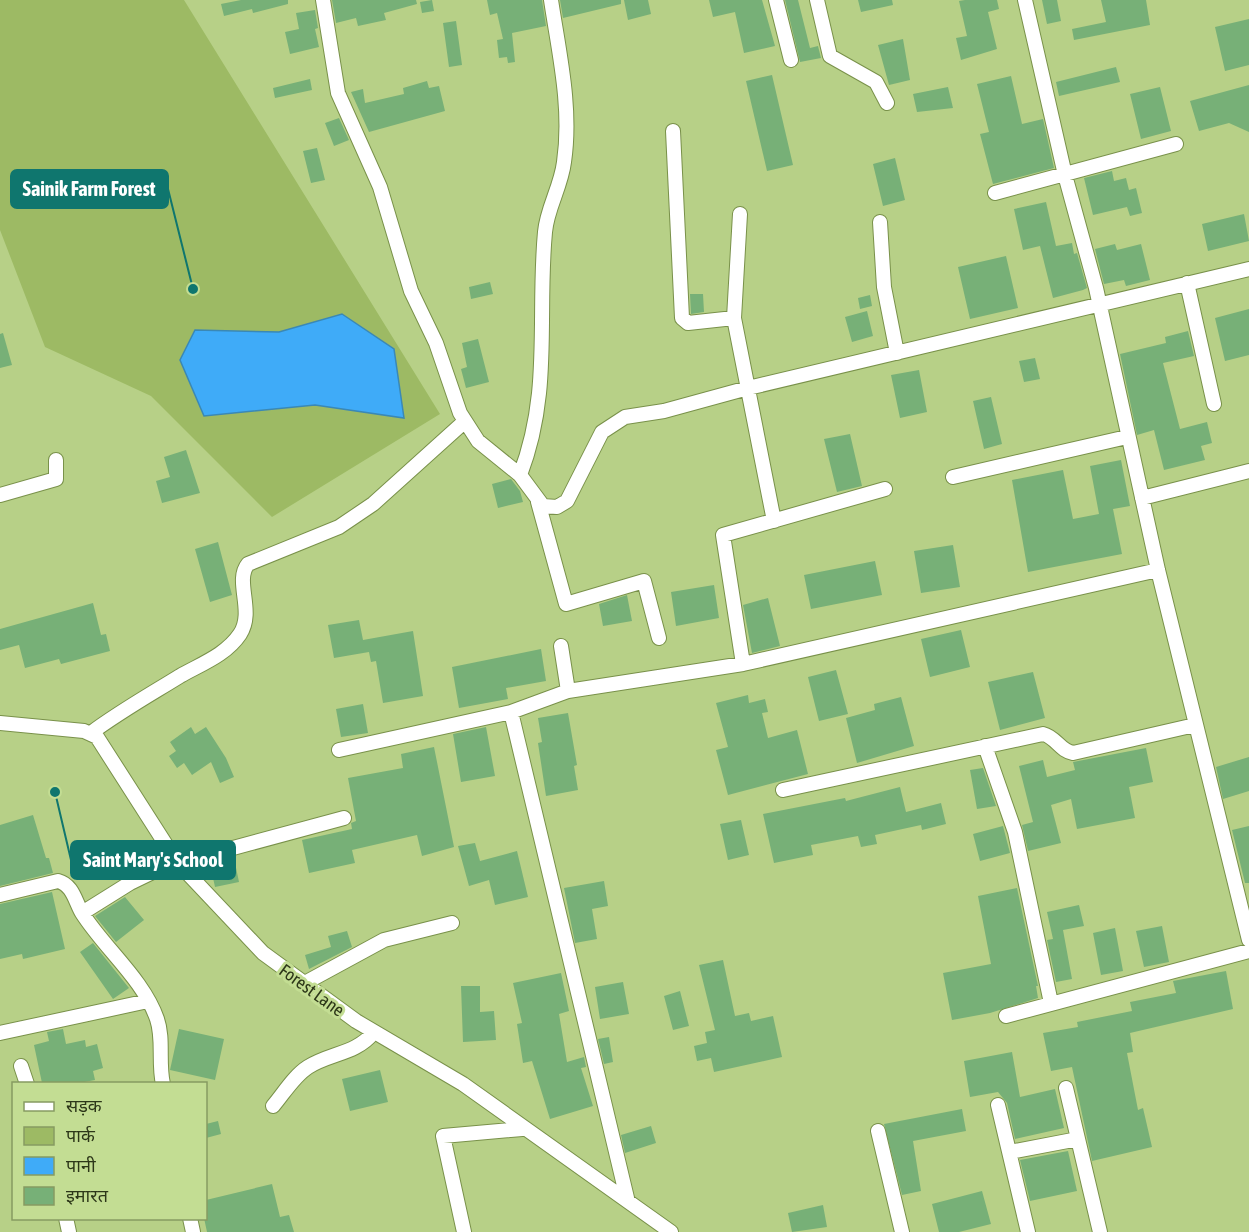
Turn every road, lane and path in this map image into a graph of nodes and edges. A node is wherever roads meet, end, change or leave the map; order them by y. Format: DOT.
graph roads {
  1 [pos="323,0"];
  2 [pos="551,0"];
  3 [pos="776,0"];
  4 [pos="816,0"];
  5 [pos="1025,0"];
  6 [pos="790,60"];
  7 [pos="887,103"];
  8 [pos="673,131"];
  9 [pos="1176,144"];
  10 [pos="1065,175"];
  11 [pos="995,193"];
  12 [pos="740,214"];
  13 [pos="880,222"];
  14 [pos="1249,269"];
  15 [pos="1187,283"];
  16 [pos="1099,303"];
  17 [pos="734,318"];
  18 [pos="897,353"];
  19 [pos="748,388"];
  20 [pos="1214,404"];
  21 [pos="464,422"];
  22 [pos="1127,437"];
  23 [pos="56,460"];
  24 [pos="1249,471"];
  25 [pos="520,475"];
  26 [pos="953,477"];
  27 [pos="885,489"];
  28 [pos="0,495"];
  29 [pos="1142,498"];
  30 [pos="538,502"];
  31 [pos="774,521"];
  32 [pos="1158,570"];
  33 [pos="659,638"];
  34 [pos="561,646"];
  35 [pos="743,664"];
  36 [pos="568,692"];
  37 [pos="511,712"];
  38 [pos="0,723"];
  39 [pos="1195,725"];
  40 [pos="92,733"];
  41 [pos="985,746"];
  42 [pos="339,750"];
  43 [pos="783,790"];
  44 [pos="344,818"];
  45 [pos="177,862"];
  46 [pos="0,895"];
  47 [pos="82,913"];
  48 [pos="452,922"];
  49 [pos="1249,940"];
  50 [pos="1249,951"];
  51 [pos="303,984"];
  52 [pos="148,1001"];
  53 [pos="1051,1003"];
  54 [pos="1006,1016"];
  55 [pos="0,1033"];
  56 [pos="373,1033"];
  57 [pos="21,1066"];
  58 [pos="27,1082"];
  59 [pos="163,1082"];
  60 [pos="1066,1088"];
  61 [pos="998,1105"];
  62 [pos="273,1106"];
  63 [pos="522,1129"];
  64 [pos="878,1131"];
  65 [pos="1078,1139"];
  66 [pos="1010,1152"];
  67 [pos="627,1198"];
  68 [pos="464,1232"];
  69 [pos="671,1232"];
  70 [pos="902,1232"];
  71 [pos="1028,1232"];
  72 [pos="1100,1232"];
  1 -- 21 [label="street"];
  2 -- 25 [label="street"];
  3 -- 6 [label="street"];
  4 -- 7 [label="street"];
  5 -- 10 [label="street"];
  8 -- 17 [label="street"];
  9 -- 10 [label="street"];
  10 -- 11 [label="street"];
  10 -- 16 [label="street"];
  12 -- 17 [label="street"];
  13 -- 18 [label="street"];
  14 -- 15 [label="street"];
  15 -- 16 [label="street"];
  15 -- 20 [label="street"];
  16 -- 18 [label="street"];
  16 -- 22 [label="street"];
  17 -- 19 [label="street"];
  18 -- 19 [label="street"];
  19 -- 30 [label="street"];
  19 -- 31 [label="street"];
  21 -- 25 [label="street"];
  21 -- 40 [label="street"];
  22 -- 26 [label="street"];
  22 -- 29 [label="street"];
  23 -- 28 [label="street"];
  24 -- 29 [label="street"];
  25 -- 30 [label="street"];
  27 -- 31 [label="street"];
  29 -- 32 [label="street"];
  30 -- 33 [label="street"];
  31 -- 35 [label="street"];
  32 -- 35 [label="street"];
  32 -- 39 [label="street"];
  34 -- 36 [label="street"];
  35 -- 36 [label="street"];
  36 -- 37 [label="street"];
  37 -- 42 [label="street"];
  37 -- 67 [label="street"];
  38 -- 40 [label="street"];
  39 -- 41 [label="street"];
  39 -- 49 [label="street"];
  40 -- 45 [label="street, Forest Lane"];
  41 -- 43 [label="street"];
  41 -- 53 [label="street"];
  44 -- 45 [label="street"];
  45 -- 47 [label="street"];
  45 -- 51 [label="street, Forest Lane"];
  46 -- 47 [label="street"];
  47 -- 52 [label="street"];
  48 -- 51 [label="street"];
  50 -- 53 [label="street"];
  51 -- 56 [label="street, Forest Lane"];
  52 -- 55 [label="street"];
  52 -- 59 [label="street"];
  53 -- 54 [label="street"];
  56 -- 62 [label="street"];
  56 -- 63 [label="street, Forest Lane"];
  57 -- 58 [label="street"];
  60 -- 65 [label="street"];
  61 -- 66 [label="street"];
  63 -- 67 [label="street, Forest Lane"];
  63 -- 68 [label="street"];
  64 -- 70 [label="street"];
  65 -- 66 [label="street"];
  65 -- 72 [label="street"];
  66 -- 71 [label="street"];
  67 -- 69 [label="street, Forest Lane"];
}
